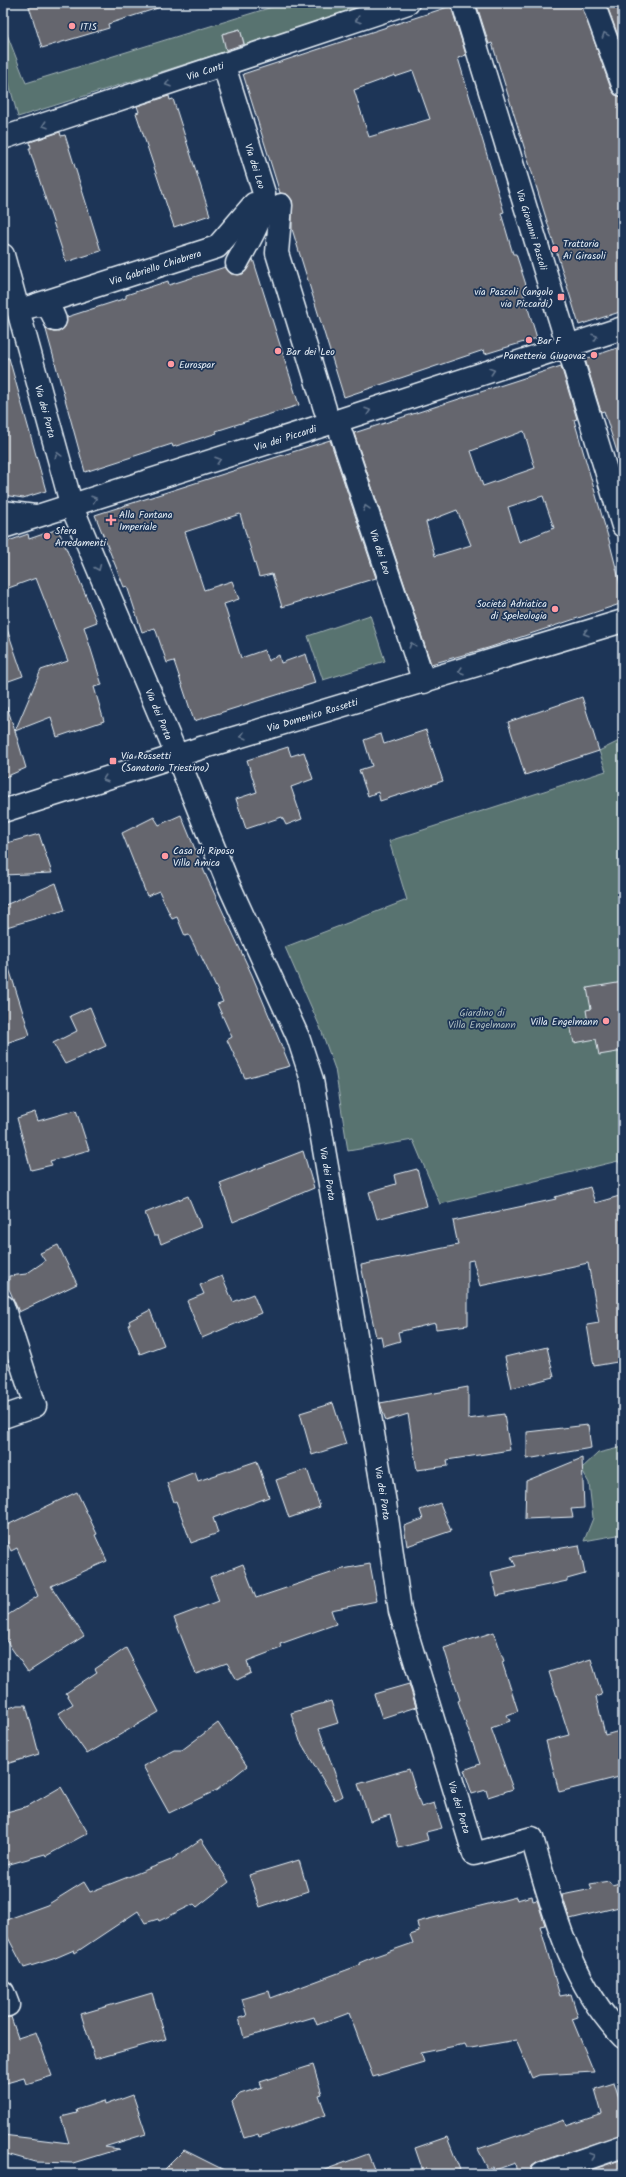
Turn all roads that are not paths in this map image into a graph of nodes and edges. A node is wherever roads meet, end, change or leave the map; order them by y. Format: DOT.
graph roads {
  1 [pos="408,3"];
  2 [pos="463,3"];
  3 [pos="593,3"];
  4 [pos="224,66"];
  5 [pos="623,85"];
  6 [pos="3,138"];
  7 [pos="254,204"];
  8 [pos="281,205"];
  9 [pos="3,255"];
  10 [pos="237,263"];
  11 [pos="39,304"];
  12 [pos="18,310"];
  13 [pos="55,320"];
  14 [pos="623,328"];
  15 [pos="568,346"];
  16 [pos="331,415"];
  17 [pos="72,506"];
  18 [pos="3,512"];
  19 [pos="35,516"];
  20 [pos="623,526"];
  21 [pos="3,527"];
  22 [pos="623,621"];
  23 [pos="424,682"];
  24 [pos="177,756"];
  25 [pos="3,811"];
  26 [pos="3,1306"];
  27 [pos="3,1417"];
  28 [pos="3,1992"];
  29 [pos="3,2006"];
  30 [pos="623,2037"];
  31 [pos="623,2146"];
  32 [pos="542,2174"];
  1 -- 4 [label="street, Via Conti, one-way"];
  2 -- 15 [label="street, Via Giovanni Pascoli"];
  5 -- 3 [label="street, one-way"];
  4 -- 6 [label="street, Via Conti, one-way"];
  4 -- 10 [label="street, Via dei Leo"];
  7 -- 11 [label="street, Via Gabriello Chiabrera"];
  8 -- 16 [label="street, Via dei Leo"];
  9 -- 12 [label="street, Via dei Porta"];
  11 -- 12 [label="street, Via Gabriello Chiabrera"];
  11 -- 13 [label="street"];
  17 -- 12 [label="street, Via dei Porta, one-way"];
  15 -- 14 [label="street, Via dei Piccardi, one-way"];
  16 -- 15 [label="street, Via dei Piccardi, one-way"];
  15 -- 20 [label="street, Via Giovanni Pascoli"];
  17 -- 16 [label="street, Via dei Piccardi, one-way"];
  23 -- 16 [label="street, Via dei Leo, one-way"];
  17 -- 19 [label="street, Via dei Piccardi"];
  17 -- 24 [label="street, Via dei Porta, one-way"];
  18 -- 19 [label="street"];
  19 -- 21 [label="street, Via dei Piccardi"];
  22 -- 23 [label="street, Via Domenico Rossetti, one-way"];
  23 -- 24 [label="street, Via Domenico Rossetti, one-way"];
  24 -- 25 [label="street, Via Domenico Rossetti, one-way"];
  24 -- 30 [label="street, Via dei Porta"];
  26 -- 27 [label="street"];
  28 -- 29 [label="street"];
  32 -- 31 [label="street, one-way"];
}
